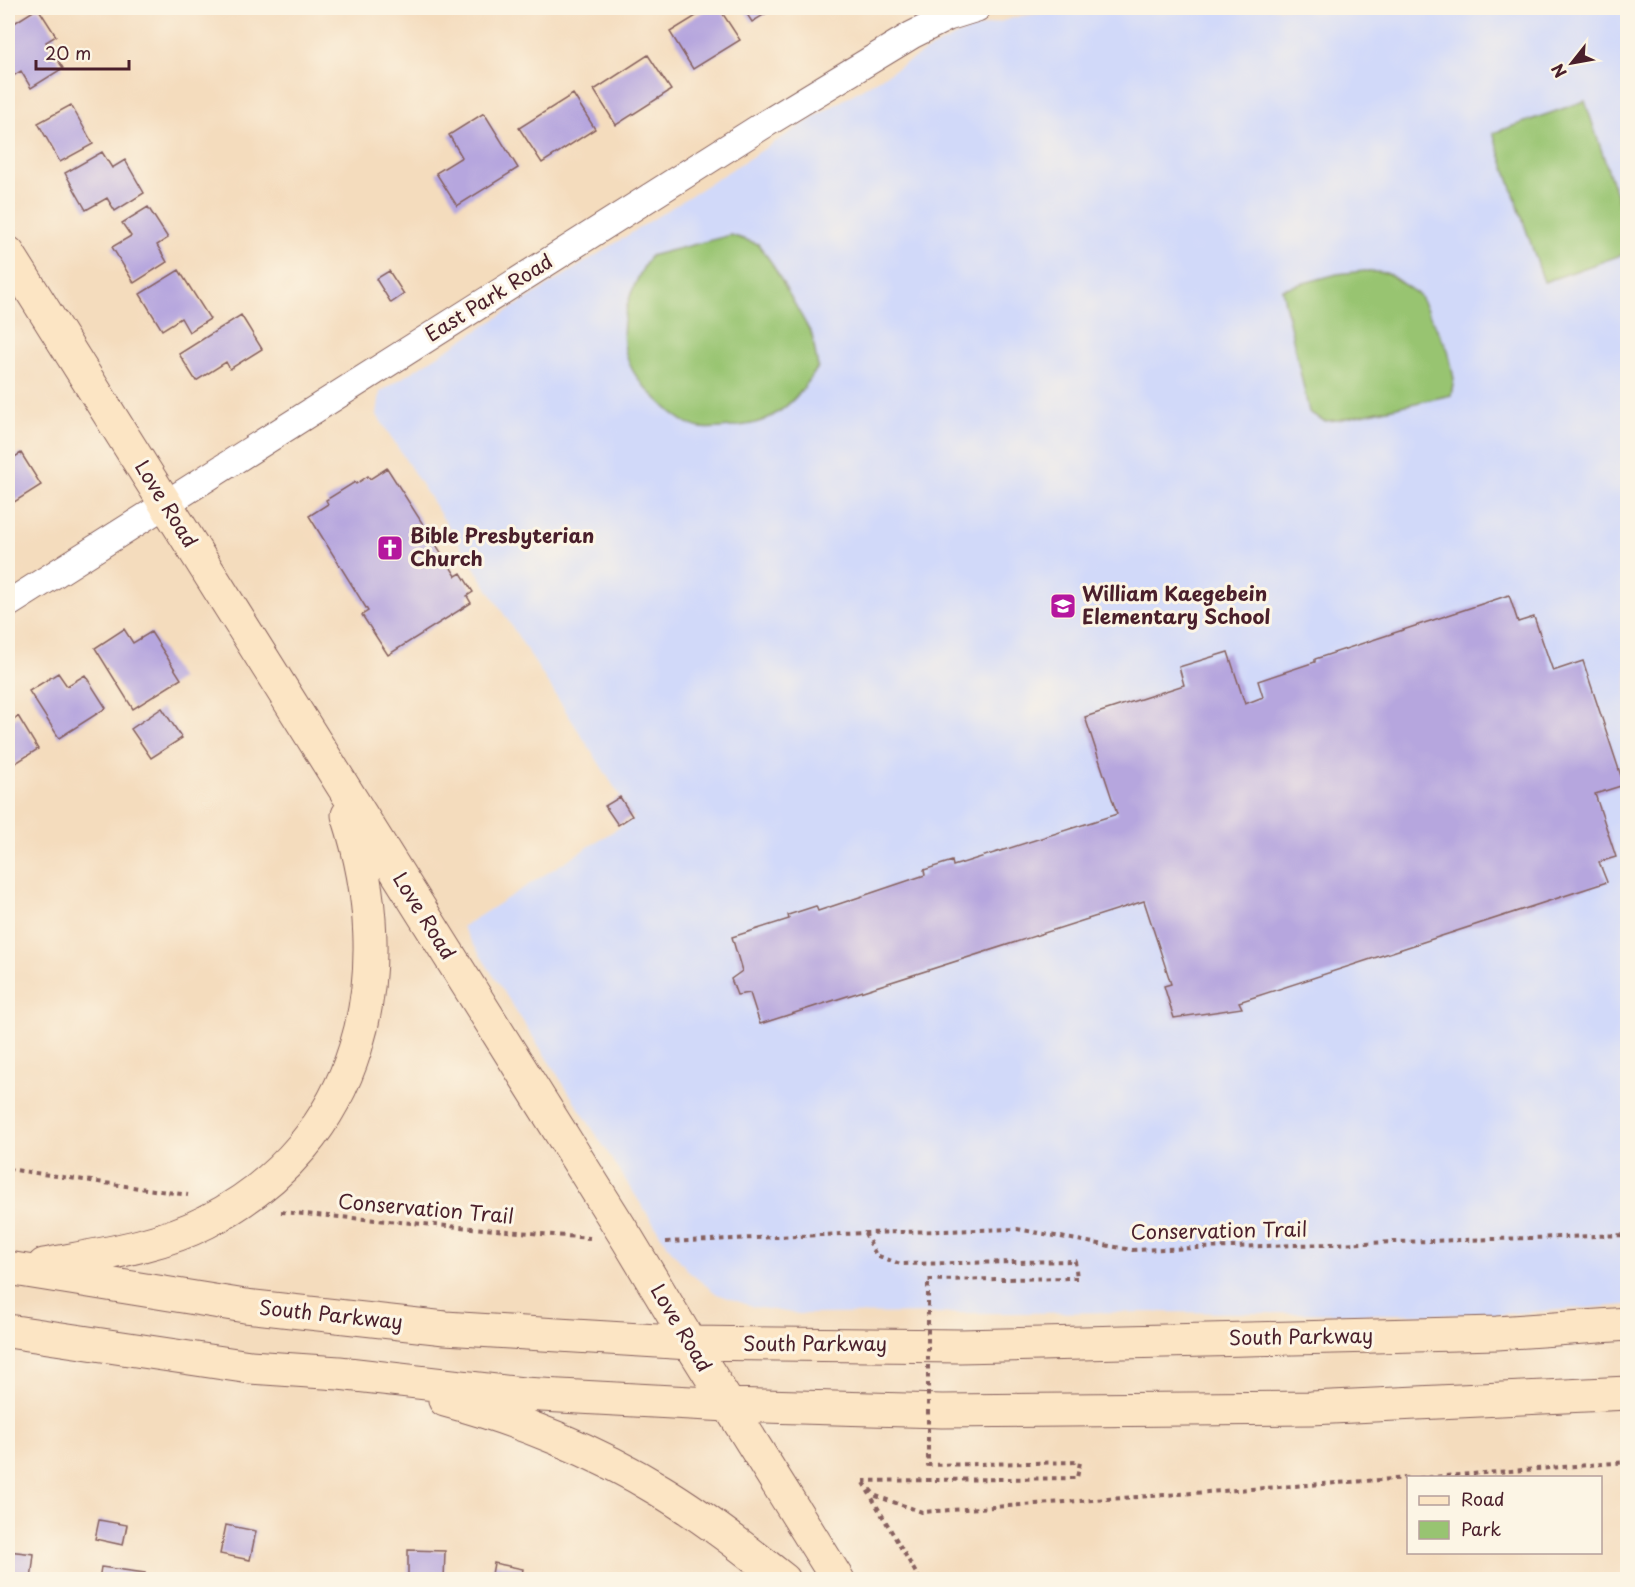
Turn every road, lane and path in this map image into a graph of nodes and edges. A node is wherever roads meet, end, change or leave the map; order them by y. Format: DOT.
graph roads {
  1 [pos="978,8"];
  2 [pos="8,253"];
  3 [pos="165,502"];
  4 [pos="8,604"];
  5 [pos="336,776"];
  6 [pos="8,1169"];
  7 [pos="194,1196"];
  8 [pos="275,1211"];
  9 [pos="865,1233"];
  10 [pos="1628,1235"];
  11 [pos="597,1239"];
  12 [pos="669,1242"];
  13 [pos="13,1269"];
  14 [pos="1628,1324"];
  15 [pos="8,1331"];
  16 [pos="690,1343"];
  17 [pos="339,1373"];
  18 [pos="1628,1393"];
  19 [pos="728,1405"];
  20 [pos="1628,1462"];
  21 [pos="1445,1476"];
  22 [pos="1407,1478"];
  23 [pos="862,1481"];
  24 [pos="784,1580"];
  25 [pos="838,1580"];
  26 [pos="920,1580"];
  1 -- 3 [label="street, East Park Road"];
  2 -- 3 [label="main road, Love Road"];
  3 -- 4 [label="street, East Park Road"];
  3 -- 5 [label="main road, Love Road"];
  5 -- 13 [label="main road"];
  5 -- 16 [label="main road, Love Road"];
  6 -- 7 [label="path"];
  8 -- 11 [label="path, Conservation Trail"];
  9 -- 10 [label="path, Conservation Trail"];
  9 -- 12 [label="path, Conservation Trail"];
  9 -- 23 [label="path, bridge"];
  13 -- 16 [label="main road, South Parkway"];
  14 -- 16 [label="main road, South Parkway"];
  15 -- 17 [label="main road"];
  16 -- 19 [label="main road, Love Road"];
  17 -- 19 [label="main road"];
  17 -- 24 [label="main road"];
  18 -- 19 [label="main road"];
  19 -- 25 [label="main road, Love Road"];
  20 -- 21 [label="path"];
  22 -- 23 [label="path"];
  23 -- 26 [label="path"];
}
